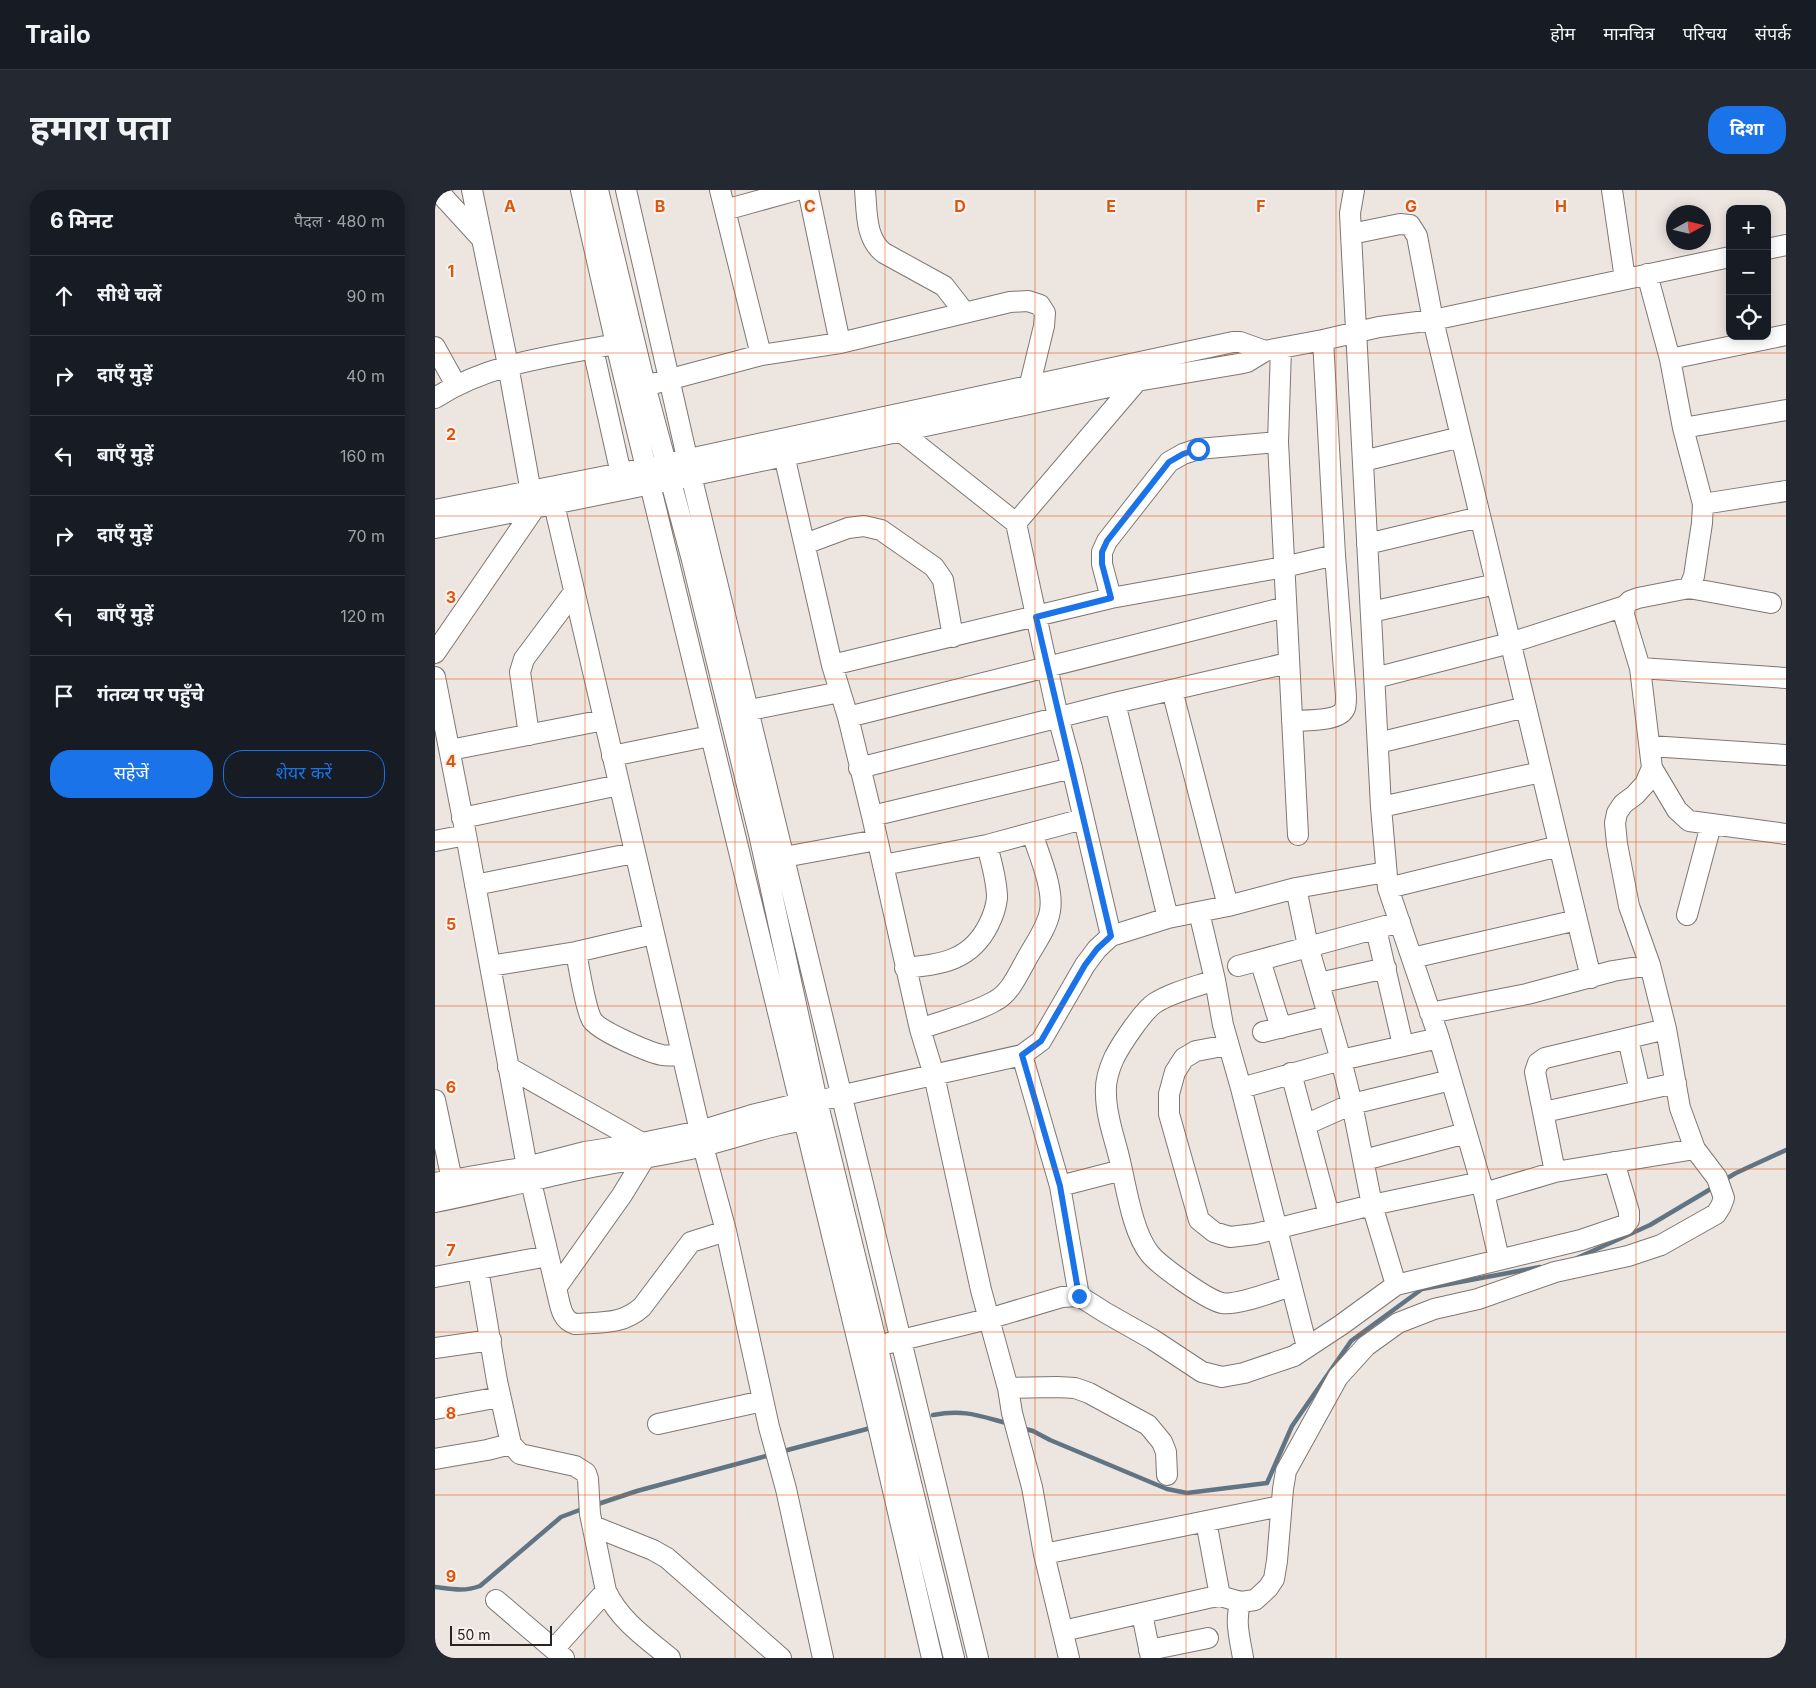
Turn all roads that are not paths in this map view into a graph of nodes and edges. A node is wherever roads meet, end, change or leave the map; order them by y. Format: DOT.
graph roads {
  1 [pos="472,190"];
  2 [pos="581,190"];
  3 [pos="598,190"];
  4 [pos="626,190"];
  5 [pos="720,190"];
  6 [pos="797,190"];
  7 [pos="808,190"];
  8 [pos="865,190"];
  9 [pos="1354,190"];
  10 [pos="436,191"];
  11 [pos="1616,191"];
  12 [pos="725,210"];
  13 [pos="1351,234"];
  14 [pos="482,238"];
  15 [pos="1786,245"];
  16 [pos="1771,248"];
  17 [pos="1726,258"];
  18 [pos="1647,274"];
  19 [pos="1625,278"];
  20 [pos="965,313"];
  21 [pos="1433,320"];
  22 [pos="1356,332"];
  23 [pos="1786,336"];
  24 [pos="1323,340"];
  25 [pos="841,343"];
  26 [pos="616,344"];
  27 [pos="435,347"];
  28 [pos="593,349"];
  29 [pos="1273,350"];
  30 [pos="761,355"];
  31 [pos="1670,359"];
  32 [pos="508,365"];
  33 [pos="670,380"];
  34 [pos="1137,381"];
  35 [pos="456,385"];
  36 [pos="636,387"];
  37 [pos="1027,395"];
  38 [pos="435,398"];
  39 [pos="1786,410"];
  40 [pos="897,423"];
  41 [pos="1683,428"];
  42 [pos="1461,437"];
  43 [pos="1278,442"];
  44 [pos="784,455"];
  45 [pos="1363,461"];
  46 [pos="690,467"];
  47 [pos="621,474"];
  48 [pos="659,474"];
  49 [pos="1786,491"];
  50 [pos="533,500"];
  51 [pos="554,504"];
  52 [pos="1703,504"];
  53 [pos="435,510"];
  54 [pos="1480,517"];
  55 [pos="1016,523"];
  56 [pos="435,528"];
  57 [pos="805,544"];
  58 [pos="1367,544"];
  59 [pos="1335,555"];
  60 [pos="1284,567"];
  61 [pos="1497,584"];
  62 [pos="1689,588"];
  63 [pos="574,592"];
  64 [pos="1111,598"];
  65 [pos="1771,604"];
  66 [pos="1625,606"];
  67 [pos="1286,607"];
  68 [pos="1371,612"];
  69 [pos="1036,617"];
  70 [pos="953,637"];
  71 [pos="1510,642"];
  72 [pos="435,652"];
  73 [pos="1288,663"];
  74 [pos="833,665"];
  75 [pos="1047,668"];
  76 [pos="1640,668"];
  77 [pos="435,677"];
  78 [pos="1375,678"];
  79 [pos="1786,678"];
  80 [pos="1172,690"];
  81 [pos="840,692"];
  82 [pos="1115,703"];
  83 [pos="1526,707"];
  84 [pos="739,712"];
  85 [pos="848,717"];
  86 [pos="1058,717"];
  87 [pos="604,720"];
  88 [pos="1292,721"];
  89 [pos="708,728"];
  90 [pos="529,735"];
  91 [pos="1378,743"];
  92 [pos="1650,746"];
  93 [pos="450,750"];
  94 [pos="1786,755"];
  95 [pos="612,756"];
  96 [pos="859,768"];
  97 [pos="1072,768"];
  98 [pos="1652,768"];
  99 [pos="1541,772"];
  100 [pos="619,785"];
  101 [pos="1381,807"];
  102 [pos="872,816"];
  103 [pos="1083,819"];
  104 [pos="1711,824"];
  105 [pos="464,826"];
  106 [pos="1032,833"];
  107 [pos="1786,834"];
  108 [pos="1298,835"];
  109 [pos="877,840"];
  110 [pos="435,841"];
  111 [pos="987,845"];
  112 [pos="1559,846"];
  113 [pos="634,853"];
  114 [pos="784,857"];
  115 [pos="883,865"];
  116 [pos="1387,880"];
  117 [pos="475,884"];
  118 [pos="1296,888"];
  119 [pos="1228,906"];
  120 [pos="1199,912"];
  121 [pos="1687,915"];
  122 [pos="1168,918"];
  123 [pos="1577,920"];
  124 [pos="1400,922"];
  125 [pos="1376,928"];
  126 [pos="653,934"];
  127 [pos="1111,936"];
  128 [pos="1308,946"];
  129 [pos="576,952"];
  130 [pos="1412,958"];
  131 [pos="1260,960"];
  132 [pos="1650,965"];
  133 [pos="490,966"];
  134 [pos="1238,966"];
  135 [pos="905,968"];
  136 [pos="1386,968"];
  137 [pos="1591,978"];
  138 [pos="1215,980"];
  139 [pos="1319,983"];
  140 [pos="1430,1013"];
  141 [pos="1328,1016"];
  142 [pos="919,1029"];
  143 [pos="1666,1029"];
  144 [pos="1439,1038"];
  145 [pos="1628,1039"];
  146 [pos="1228,1045"];
  147 [pos="1403,1045"];
  148 [pos="1022,1055"];
  149 [pos="681,1056"];
  150 [pos="1341,1060"];
  151 [pos="508,1067"];
  152 [pos="1291,1073"];
  153 [pos="933,1075"];
  154 [pos="1451,1080"];
  155 [pos="1676,1083"];
  156 [pos="1241,1088"];
  157 [pos="1640,1091"];
  158 [pos="841,1095"];
  159 [pos="435,1100"];
  160 [pos="1352,1104"];
  161 [pos="811,1111"];
  162 [pos="1544,1112"];
  163 [pos="1305,1125"];
  164 [pos="1466,1133"];
  165 [pos="702,1138"];
  166 [pos="1695,1148"];
  167 [pos="643,1151"];
  168 [pos="1364,1160"];
  169 [pos="1614,1162"];
  170 [pos="1122,1170"];
  171 [pos="1555,1172"];
  172 [pos="529,1174"];
  173 [pos="443,1182"];
  174 [pos="1060,1186"];
  175 [pos="1483,1187"];
  176 [pos="435,1202"];
  177 [pos="1372,1205"];
  178 [pos="1329,1215"];
  179 [pos="1277,1229"];
  180 [pos="726,1231"];
  181 [pos="548,1256"];
  182 [pos="1499,1259"];
  183 [pos="478,1269"];
  184 [pos="435,1276"];
  185 [pos="1396,1285"];
  186 [pos="1291,1286"];
  187 [pos="557,1288"];
  188 [pos="1079,1296"];
  189 [pos="988,1319"];
  190 [pos="491,1340"];
  191 [pos="900,1340"];
  192 [pos="868,1347"];
  193 [pos="1307,1347"];
  194 [pos="435,1348"];
  195 [pos="1008,1388"];
  196 [pos="500,1397"];
  197 [pos="763,1401"];
  198 [pos="435,1409"];
  199 [pos="657,1424"];
  200 [pos="511,1444"];
  201 [pos="435,1459"];
  202 [pos="1167,1475"];
  203 [pos="1281,1506"];
  204 [pos="592,1520"];
  205 [pos="1206,1521"];
  206 [pos="1044,1554"];
  207 [pos="606,1592"];
  208 [pos="1220,1596"];
  209 [pos="496,1600"];
  210 [pos="1241,1602"];
  211 [pos="1143,1614"];
  212 [pos="1063,1631"];
  213 [pos="1208,1638"];
  214 [pos="559,1654"];
  215 [pos="1150,1654"];
  216 [pos="670,1658"];
  217 [pos="781,1658"];
  218 [pos="823,1658"];
  219 [pos="933,1658"];
  220 [pos="954,1658"];
  221 [pos="978,1658"];
  222 [pos="1069,1658"];
  223 [pos="1243,1658"];
  1 -- 14 [label="street"];
  2 -- 26 [label="street"];
  3 -- 36 [label="street"];
  4 -- 33 [label="street"];
  5 -- 12 [label="street"];
  6 -- 12 [label="street"];
  7 -- 25 [label="street"];
  8 -- 20 [label="street"];
  9 -- 13 [label="street"];
  10 -- 14 [label="street"];
  11 -- 19 [label="street"];
  12 -- 30 [label="street"];
  13 -- 21 [label="street"];
  13 -- 22 [label="street"];
  14 -- 32 [label="street"];
  15 -- 16 [label="street"];
  17 -- 18 [label="street"];
  18 -- 19 [label="street"];
  18 -- 31 [label="street"];
  19 -- 21 [label="street"];
  20 -- 25 [label="street"];
  20 -- 37 [label="street"];
  21 -- 22 [label="street"];
  21 -- 42 [label="street"];
  22 -- 24 [label="street"];
  22 -- 45 [label="street"];
  23 -- 31 [label="street"];
  24 -- 29 [label="street"];
  24 -- 59 [label="street"];
  25 -- 30 [label="street"];
  26 -- 28 [label="street"];
  26 -- 36 [label="street"];
  27 -- 35 [label="street"];
  28 -- 32 [label="street"];
  28 -- 47 [label="street"];
  29 -- 34 [label="street"];
  29 -- 37 [label="street"];
  29 -- 43 [label="street"];
  30 -- 33 [label="street"];
  31 -- 41 [label="street"];
  32 -- 35 [label="street"];
  32 -- 50 [label="street"];
  33 -- 36 [label="street"];
  33 -- 46 [label="street"];
  34 -- 37 [label="street"];
  34 -- 55 [label="street"];
  35 -- 38 [label="street"];
  36 -- 48 [label="street"];
  37 -- 40 [label="street"];
  39 -- 41 [label="street"];
  40 -- 44 [label="street"];
  40 -- 46 [label="street"];
  40 -- 55 [label="street"];
  41 -- 52 [label="street"];
  42 -- 45 [label="street"];
  42 -- 54 [label="street"];
  43 -- 60 [label="street"];
  43 -- 64 [label="street"];
  44 -- 46 [label="street"];
  44 -- 57 [label="street"];
  45 -- 58 [label="street"];
  46 -- 48 [label="street"];
  46 -- 84 [label="street"];
  47 -- 48 [label="street"];
  47 -- 50 [label="street"];
  48 -- 51 [label="street"];
  48 -- 84 [label="street"];
  48 -- 89 [label="street"];
  49 -- 52 [label="street"];
  50 -- 51 [label="street"];
  50 -- 53 [label="street"];
  50 -- 56 [label="street"];
  50 -- 72 [label="street"];
  51 -- 63 [label="street"];
  52 -- 62 [label="street"];
  54 -- 58 [label="street"];
  54 -- 61 [label="street"];
  55 -- 69 [label="street"];
  57 -- 70 [label="street"];
  57 -- 74 [label="street"];
  58 -- 68 [label="street"];
  59 -- 60 [label="street"];
  59 -- 88 [label="street"];
  60 -- 64 [label="street"];
  60 -- 67 [label="street"];
  61 -- 68 [label="street"];
  61 -- 71 [label="street"];
  62 -- 65 [label="street"];
  62 -- 66 [label="street"];
  63 -- 87 [label="street"];
  63 -- 90 [label="street"];
  64 -- 69 [label="street"];
  66 -- 71 [label="street"];
  66 -- 76 [label="street"];
  67 -- 73 [label="street"];
  67 -- 75 [label="street"];
  68 -- 78 [label="street"];
  69 -- 70 [label="street"];
  69 -- 75 [label="street"];
  70 -- 74 [label="street"];
  71 -- 78 [label="street"];
  71 -- 83 [label="street"];
  73 -- 80 [label="street"];
  73 -- 88 [label="street"];
  74 -- 81 [label="street"];
  75 -- 85 [label="street"];
  75 -- 86 [label="street"];
  76 -- 79 [label="street"];
  76 -- 92 [label="street"];
  77 -- 93 [label="street"];
  78 -- 91 [label="street"];
  80 -- 82 [label="street"];
  80 -- 119 [label="street"];
  81 -- 84 [label="street"];
  81 -- 85 [label="street"];
  82 -- 86 [label="street"];
  82 -- 122 [label="street"];
  83 -- 91 [label="street"];
  83 -- 99 [label="street"];
  84 -- 89 [label="street"];
  84 -- 114 [label="street"];
  84 -- 161 [label="street"];
  85 -- 96 [label="street"];
  86 -- 96 [label="street"];
  86 -- 97 [label="street"];
  87 -- 90 [label="street"];
  87 -- 95 [label="street"];
  88 -- 108 [label="street"];
  89 -- 95 [label="street"];
  89 -- 161 [label="street"];
  90 -- 93 [label="street"];
  91 -- 101 [label="street"];
  92 -- 94 [label="street"];
  92 -- 98 [label="street"];
  93 -- 105 [label="street"];
  95 -- 100 [label="street"];
  96 -- 102 [label="street"];
  97 -- 102 [label="street"];
  97 -- 103 [label="street"];
  98 -- 104 [label="street"];
  98 -- 132 [label="street"];
  99 -- 101 [label="street"];
  99 -- 112 [label="street"];
  100 -- 105 [label="street"];
  100 -- 113 [label="street"];
  101 -- 116 [label="street"];
  102 -- 109 [label="street"];
  103 -- 106 [label="street"];
  103 -- 127 [label="street"];
  104 -- 107 [label="street"];
  104 -- 121 [label="street"];
  105 -- 110 [label="street"];
  105 -- 117 [label="street"];
  106 -- 111 [label="street"];
  106 -- 142 [label="street"];
  109 -- 114 [label="street"];
  109 -- 115 [label="street"];
  111 -- 115 [label="street"];
  111 -- 135 [label="street"];
  112 -- 116 [label="street"];
  112 -- 123 [label="street"];
  113 -- 117 [label="street"];
  113 -- 126 [label="street"];
  114 -- 158 [label="street"];
  115 -- 135 [label="street"];
  116 -- 118 [label="street"];
  116 -- 124 [label="street"];
  117 -- 133 [label="street"];
  118 -- 119 [label="street"];
  118 -- 128 [label="street"];
  119 -- 120 [label="street"];
  120 -- 122 [label="street"];
  120 -- 138 [label="street"];
  122 -- 127 [label="street"];
  123 -- 130 [label="street"];
  123 -- 137 [label="street"];
  124 -- 125 [label="street"];
  124 -- 130 [label="street"];
  125 -- 128 [label="street"];
  125 -- 136 [label="street"];
  126 -- 129 [label="street"];
  126 -- 149 [label="street"];
  127 -- 148 [label="street"];
  128 -- 131 [label="street"];
  128 -- 139 [label="street"];
  129 -- 133 [label="street"];
  129 -- 149 [label="street"];
  130 -- 140 [label="street"];
  131 -- 134 [label="street"];
  131 -- 141 [label="street"];
  132 -- 137 [label="street"];
  132 -- 143 [label="street"];
  133 -- 151 [label="street"];
  135 -- 142 [label="street"];
  136 -- 139 [label="street"];
  136 -- 147 [label="street"];
  137 -- 140 [label="street"];
  138 -- 146 [label="street"];
  138 -- 170 [label="street"];
  139 -- 141 [label="street"];
  140 -- 144 [label="street"];
  141 -- 150 [label="street"];
  142 -- 153 [label="street"];
  143 -- 145 [label="street"];
  143 -- 155 [label="street"];
  144 -- 147 [label="street"];
  144 -- 154 [label="street"];
  145 -- 157 [label="street"];
  145 -- 162 [label="street"];
  146 -- 156 [label="street"];
  146 -- 179 [label="street"];
  147 -- 150 [label="street"];
  148 -- 153 [label="street"];
  148 -- 174 [label="street"];
  149 -- 165 [label="street"];
  150 -- 152 [label="street"];
  150 -- 160 [label="street"];
  151 -- 167 [label="street"];
  151 -- 172 [label="street"];
  152 -- 156 [label="street"];
  152 -- 163 [label="street"];
  153 -- 158 [label="street"];
  153 -- 189 [label="street"];
  154 -- 160 [label="street"];
  154 -- 164 [label="street"];
  155 -- 157 [label="street"];
  155 -- 166 [label="street"];
  156 -- 179 [label="street"];
  157 -- 162 [label="street"];
  158 -- 161 [label="street"];
  158 -- 191 [label="street"];
  159 -- 173 [label="street"];
  160 -- 163 [label="street"];
  160 -- 168 [label="street"];
  161 -- 165 [label="street"];
  161 -- 192 [label="street"];
  162 -- 171 [label="street"];
  163 -- 178 [label="street"];
  164 -- 168 [label="street"];
  164 -- 175 [label="street"];
  165 -- 167 [label="street"];
  165 -- 180 [label="street"];
  166 -- 169 [label="street"];
  166 -- 203 [label="street"];
  167 -- 172 [label="street"];
  167 -- 187 [label="street"];
  168 -- 177 [label="street"];
  169 -- 171 [label="street"];
  169 -- 182 [label="street"];
  170 -- 174 [label="street"];
  170 -- 186 [label="street"];
  171 -- 175 [label="street"];
  172 -- 173 [label="street"];
  172 -- 176 [label="street"];
  172 -- 181 [label="street"];
  174 -- 188 [label="street"];
  175 -- 177 [label="street"];
  175 -- 182 [label="street"];
  177 -- 178 [label="street"];
  177 -- 185 [label="street"];
  178 -- 179 [label="street"];
  179 -- 186 [label="street"];
  180 -- 187 [label="street"];
  180 -- 197 [label="street"];
  181 -- 183 [label="street"];
  181 -- 187 [label="street"];
  182 -- 185 [label="street"];
  183 -- 184 [label="street"];
  183 -- 190 [label="street"];
  185 -- 193 [label="street"];
  186 -- 193 [label="street"];
  188 -- 189 [label="street"];
  188 -- 193 [label="street"];
  189 -- 191 [label="street"];
  189 -- 195 [label="street"];
  190 -- 194 [label="street"];
  190 -- 196 [label="street"];
  191 -- 192 [label="street"];
  191 -- 221 [label="street"];
  192 -- 219 [label="street"];
  192 -- 220 [label="street"];
  195 -- 202 [label="street"];
  195 -- 206 [label="street"];
  196 -- 198 [label="street"];
  196 -- 200 [label="street"];
  197 -- 199 [label="street"];
  197 -- 218 [label="street"];
  200 -- 201 [label="street"];
  200 -- 204 [label="street"];
  203 -- 205 [label="street"];
  203 -- 210 [label="street"];
  204 -- 207 [label="street"];
  204 -- 217 [label="street"];
  205 -- 206 [label="street"];
  205 -- 208 [label="street"];
  206 -- 212 [label="street"];
  207 -- 214 [label="street"];
  207 -- 216 [label="street"];
  208 -- 210 [label="street"];
  208 -- 211 [label="street"];
  209 -- 214 [label="street"];
  210 -- 223 [label="street"];
  211 -- 212 [label="street"];
  211 -- 215 [label="street"];
  212 -- 222 [label="street"];
  213 -- 215 [label="street"];
}
